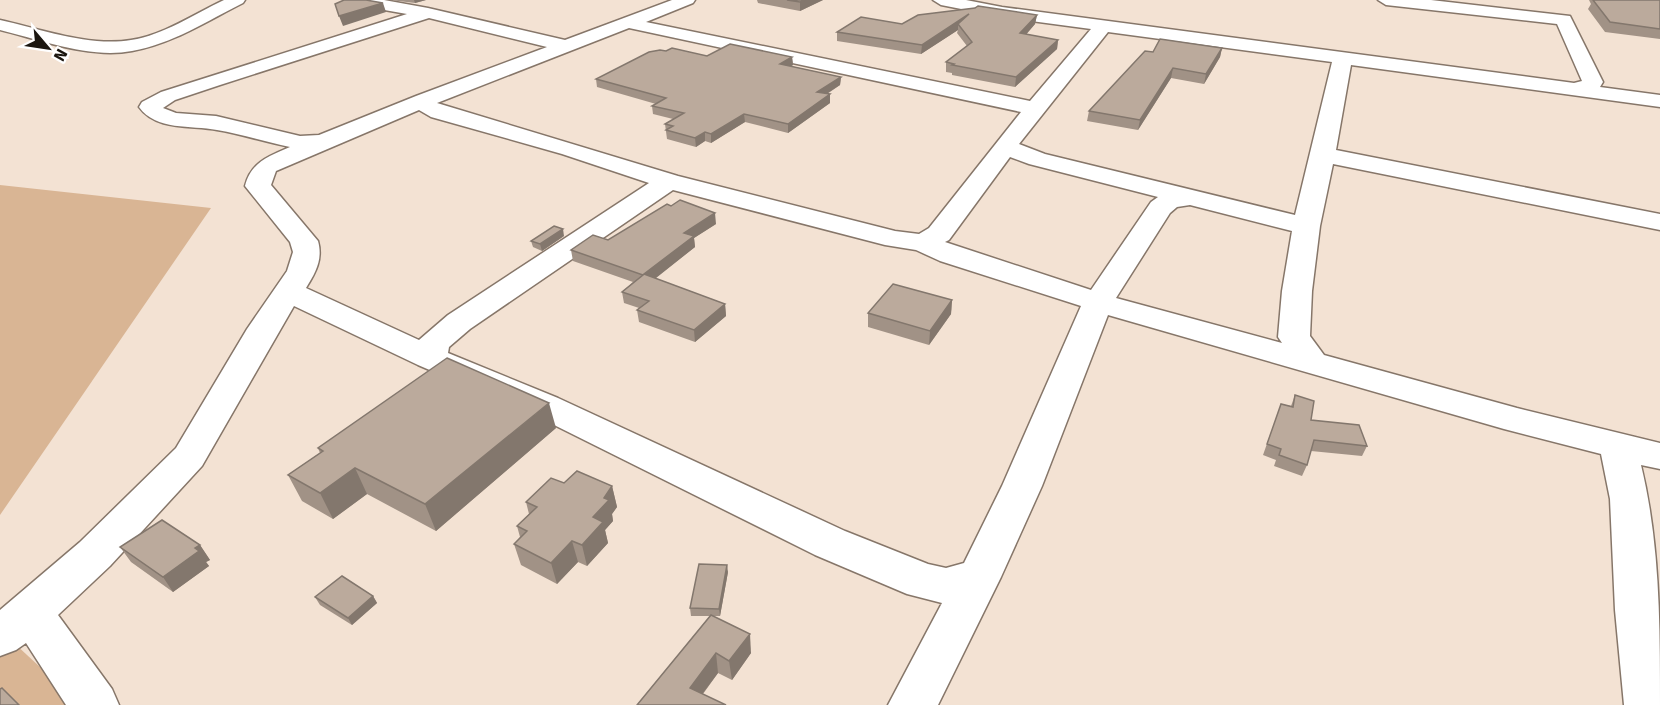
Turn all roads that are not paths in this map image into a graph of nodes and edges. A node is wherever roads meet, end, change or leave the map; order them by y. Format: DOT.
graph roads {
  1 [pos="237,0"];
  2 [pos="356,0"];
  3 [pos="687,0"];
  4 [pos="941,0"];
  5 [pos="1386,0"];
  6 [pos="428,13"];
  7 [pos="628,23"];
  8 [pos="1104,24"];
  9 [pos="0,25"];
  10 [pos="566,46"];
  11 [pos="1342,59"];
  12 [pos="1574,90"];
  13 [pos="423,100"];
  14 [pos="1660,101"];
  15 [pos="1035,108"];
  16 [pos="326,140"];
  17 [pos="1005,147"];
  18 [pos="1323,155"];
  19 [pos="669,181"];
  20 [pos="1187,198"];
  21 [pos="1660,222"];
  22 [pos="1305,226"];
  23 [pos="923,243"];
  24 [pos="288,291"];
  25 [pos="1098,303"];
  26 [pos="1280,343"];
  27 [pos="430,358"];
  28 [pos="1618,446"];
  29 [pos="1660,456"];
  30 [pos="979,577"];
  31 [pos="16,625"];
  32 [pos="94,705"];
  33 [pos="913,705"];
  34 [pos="1648,705"];
  1 -- 9 [label="street"];
  2 -- 6 [label="street"];
  3 -- 7 [label="street"];
  4 -- 8 [label="street"];
  5 -- 12 [label="street"];
  6 -- 10 [label="street"];
  6 -- 16 [label="street"];
  7 -- 10 [label="street"];
  7 -- 15 [label="street"];
  8 -- 11 [label="street"];
  8 -- 15 [label="street"];
  10 -- 13 [label="street"];
  11 -- 12 [label="street"];
  11 -- 18 [label="street"];
  12 -- 14 [label="street"];
  13 -- 16 [label="street"];
  13 -- 19 [label="street"];
  15 -- 17 [label="street"];
  16 -- 24 [label="street"];
  17 -- 20 [label="street"];
  17 -- 23 [label="street"];
  18 -- 21 [label="street"];
  18 -- 22 [label="street"];
  19 -- 23 [label="street"];
  19 -- 27 [label="street"];
  20 -- 22 [label="street"];
  20 -- 25 [label="street"];
  22 -- 26 [label="street"];
  23 -- 25 [label="street"];
  24 -- 27 [label="street"];
  24 -- 31 [label="street"];
  25 -- 26 [label="street"];
  25 -- 30 [label="street"];
  26 -- 28 [label="street"];
  27 -- 30 [label="street"];
  28 -- 29 [label="street"];
  28 -- 34 [label="street"];
  30 -- 33 [label="street"];
  31 -- 32 [label="street"];
}
